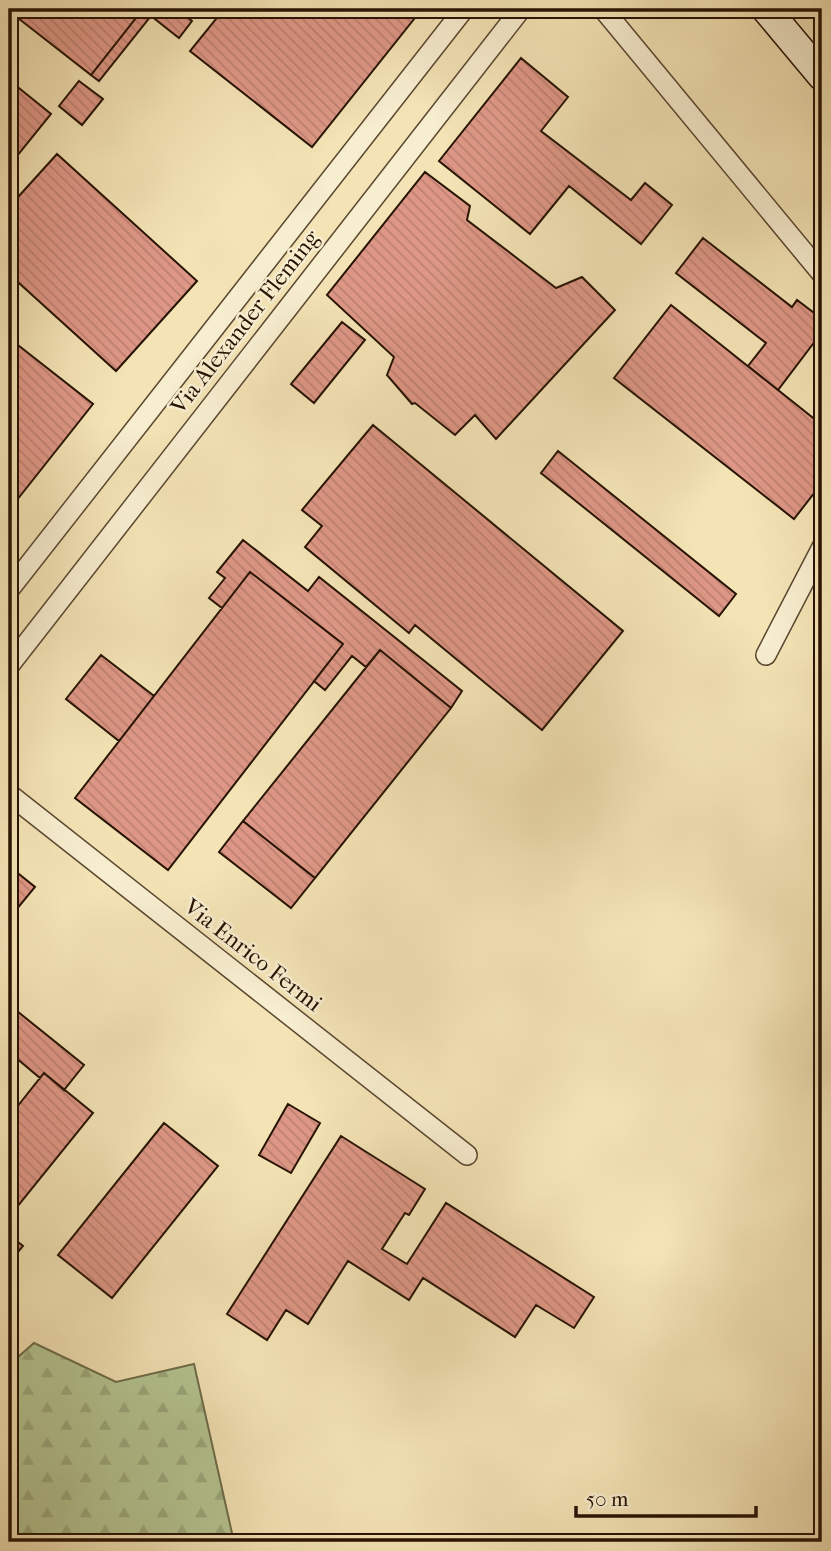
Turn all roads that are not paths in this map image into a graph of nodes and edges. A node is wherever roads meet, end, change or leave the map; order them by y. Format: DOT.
graph roads {
  1 [pos="464,9"];
  2 [pos="521,9"];
  3 [pos="603,9"];
  4 [pos="766,9"];
  5 [pos="822,76"];
  6 [pos="822,274"];
  7 [pos="822,547"];
  8 [pos="9,590"];
  9 [pos="766,655"];
  10 [pos="9,666"];
  11 [pos="9,794"];
  12 [pos="467,1155"];
  1 -- 8 [label="street, Via Alexander Fleming"];
  2 -- 10 [label="street, Via Alexander Fleming"];
  3 -- 6 [label="street"];
  4 -- 5 [label="main road"];
  7 -- 9 [label="street"];
  11 -- 12 [label="street, Via Enrico Fermi"];
}
